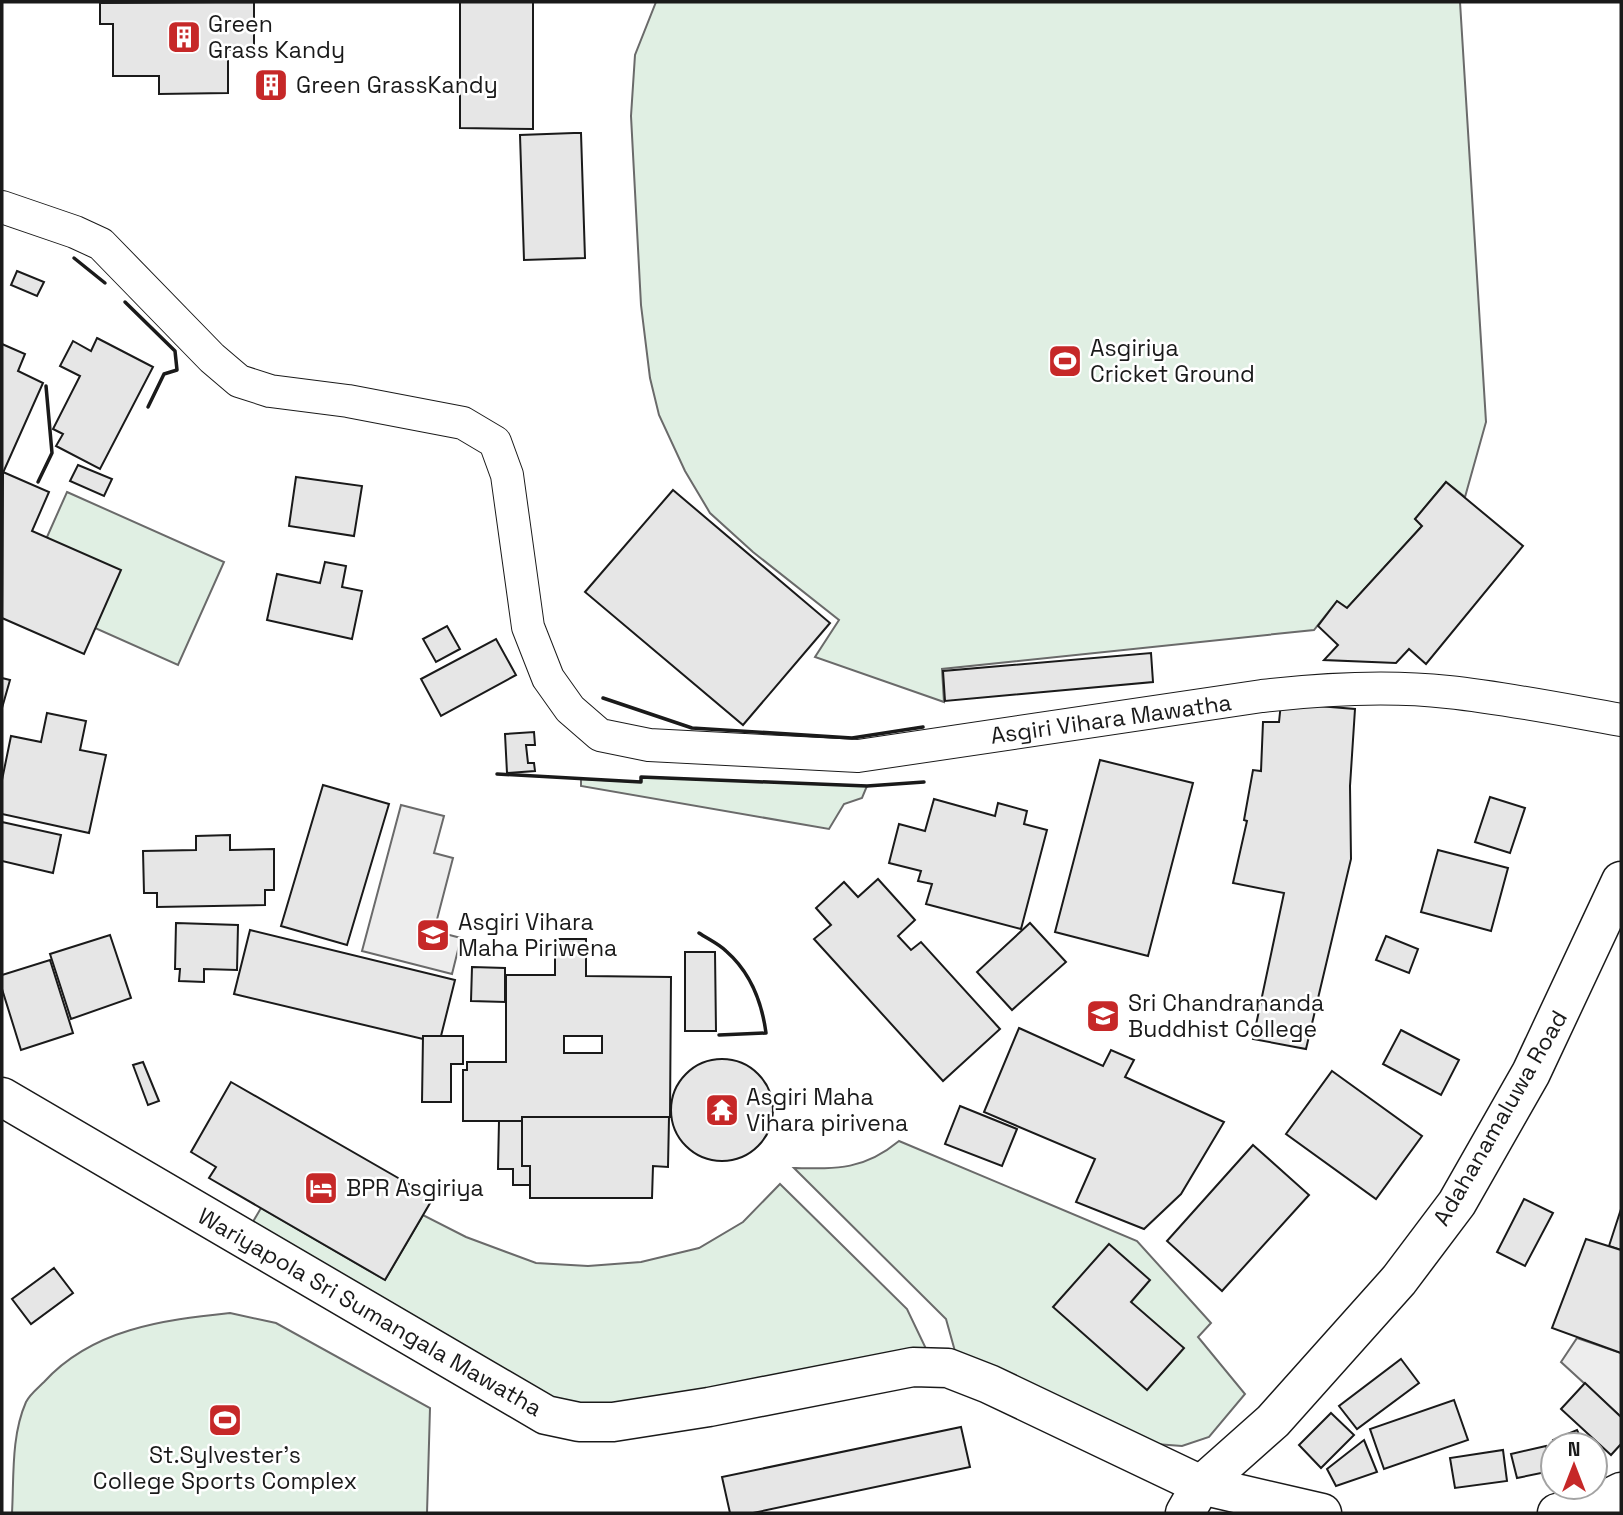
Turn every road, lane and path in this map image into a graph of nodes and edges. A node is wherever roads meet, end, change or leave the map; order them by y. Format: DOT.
graph roads {
  1 [pos="2,207"];
  2 [pos="1621,720"];
  3 [pos="1621,881"];
  4 [pos="2,1097"];
  5 [pos="1621,1492"];
  6 [pos="1193,1499"];
  7 [pos="1322,1513"];
  8 [pos="1557,1513"];
  1 -- 2 [label="street, Asgiri Vihara Mawatha"];
  3 -- 6 [label="street, Adahanamaluwa Road"];
  4 -- 6 [label="street, Wariyapola Sri Sumangala Mawatha"];
  5 -- 8 [label="street"];
  6 -- 7 [label="street, Wariyapola Sri Sumangala Mawatha"];
}
